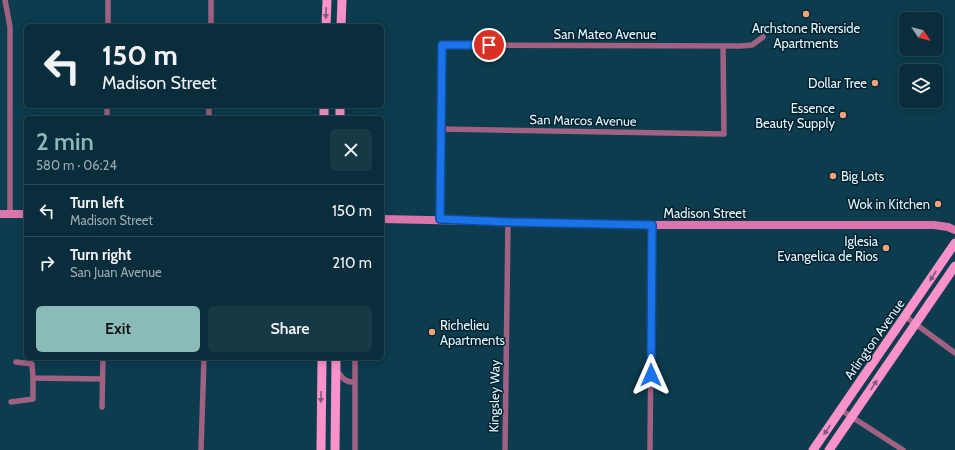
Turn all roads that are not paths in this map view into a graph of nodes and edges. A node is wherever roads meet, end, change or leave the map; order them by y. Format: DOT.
graph roads {
  1 [pos="5,0"];
  2 [pos="108,0"];
  3 [pos="211,0"];
  4 [pos="327,0"];
  5 [pos="342,0"];
  6 [pos="108,24"];
  7 [pos="211,24"];
  8 [pos="326,24"];
  9 [pos="341,24"];
  10 [pos="763,37"];
  11 [pos="723,46"];
  12 [pos="442,128"];
  13 [pos="0,214"];
  14 [pos="10,214"];
  15 [pos="24,214"];
  16 [pos="384,219"];
  17 [pos="440,219"];
  18 [pos="508,222"];
  19 [pos="652,225"];
  20 [pos="955,230"];
  21 [pos="955,243"];
  22 [pos="955,266"];
  23 [pos="906,317"];
  24 [pos="915,324"];
  25 [pos="955,353"];
  26 [pos="102,360"];
  27 [pos="204,360"];
  28 [pos="322,360"];
  29 [pos="336,360"];
  30 [pos="355,360"];
  31 [pos="16,362"];
  32 [pos="336,370"];
  33 [pos="33,378"];
  34 [pos="102,379"];
  35 [pos="354,382"];
  36 [pos="10,402"];
  37 [pos="102,407"];
  38 [pos="841,410"];
  39 [pos="852,417"];
  40 [pos="201,450"];
  41 [pos="321,450"];
  42 [pos="336,450"];
  43 [pos="355,450"];
  44 [pos="505,450"];
  45 [pos="650,450"];
  46 [pos="813,450"];
  47 [pos="829,450"];
  48 [pos="903,450"];
  1 -- 14 [label="street"];
  2 -- 6 [label="street"];
  3 -- 7 [label="street"];
  4 -- 8 [label="main road, one-way"];
  5 -- 9 [label="main road"];
  10 -- 11 [label="street, San Mateo Avenue"];
  11 -- 12 [label="street, San Mateo Avenue"];
  11 -- 12 [label="street, San Marcos Avenue"];
  12 -- 17 [label="street"];
  13 -- 14 [label="main road"];
  14 -- 15 [label="main road"];
  16 -- 17 [label="main road, Madison Street"];
  17 -- 18 [label="main road, Madison Street"];
  18 -- 19 [label="main road, Madison Street"];
  18 -- 44 [label="street, Kingsley Way"];
  19 -- 20 [label="main road, Madison Street"];
  19 -- 45 [label="street"];
  21 -- 23 [label="main road, Arlington Avenue, one-way"];
  22 -- 24 [label="main road, Arlington Avenue"];
  23 -- 24 [label="street"];
  23 -- 38 [label="main road, Arlington Avenue"];
  24 -- 25 [label="street"];
  39 -- 24 [label="main road, Arlington Avenue, one-way"];
  26 -- 34 [label="street"];
  27 -- 40 [label="street"];
  28 -- 41 [label="main road, one-way"];
  29 -- 32 [label="main road"];
  30 -- 35 [label="street"];
  31 -- 33 [label="street"];
  32 -- 35 [label="street"];
  32 -- 42 [label="main road"];
  33 -- 34 [label="street"];
  33 -- 36 [label="street"];
  34 -- 37 [label="street"];
  35 -- 43 [label="street"];
  38 -- 39 [label="street"];
  38 -- 46 [label="main road, Arlington Avenue, one-way"];
  39 -- 47 [label="main road, Arlington Avenue"];
  39 -- 48 [label="street"];
}
